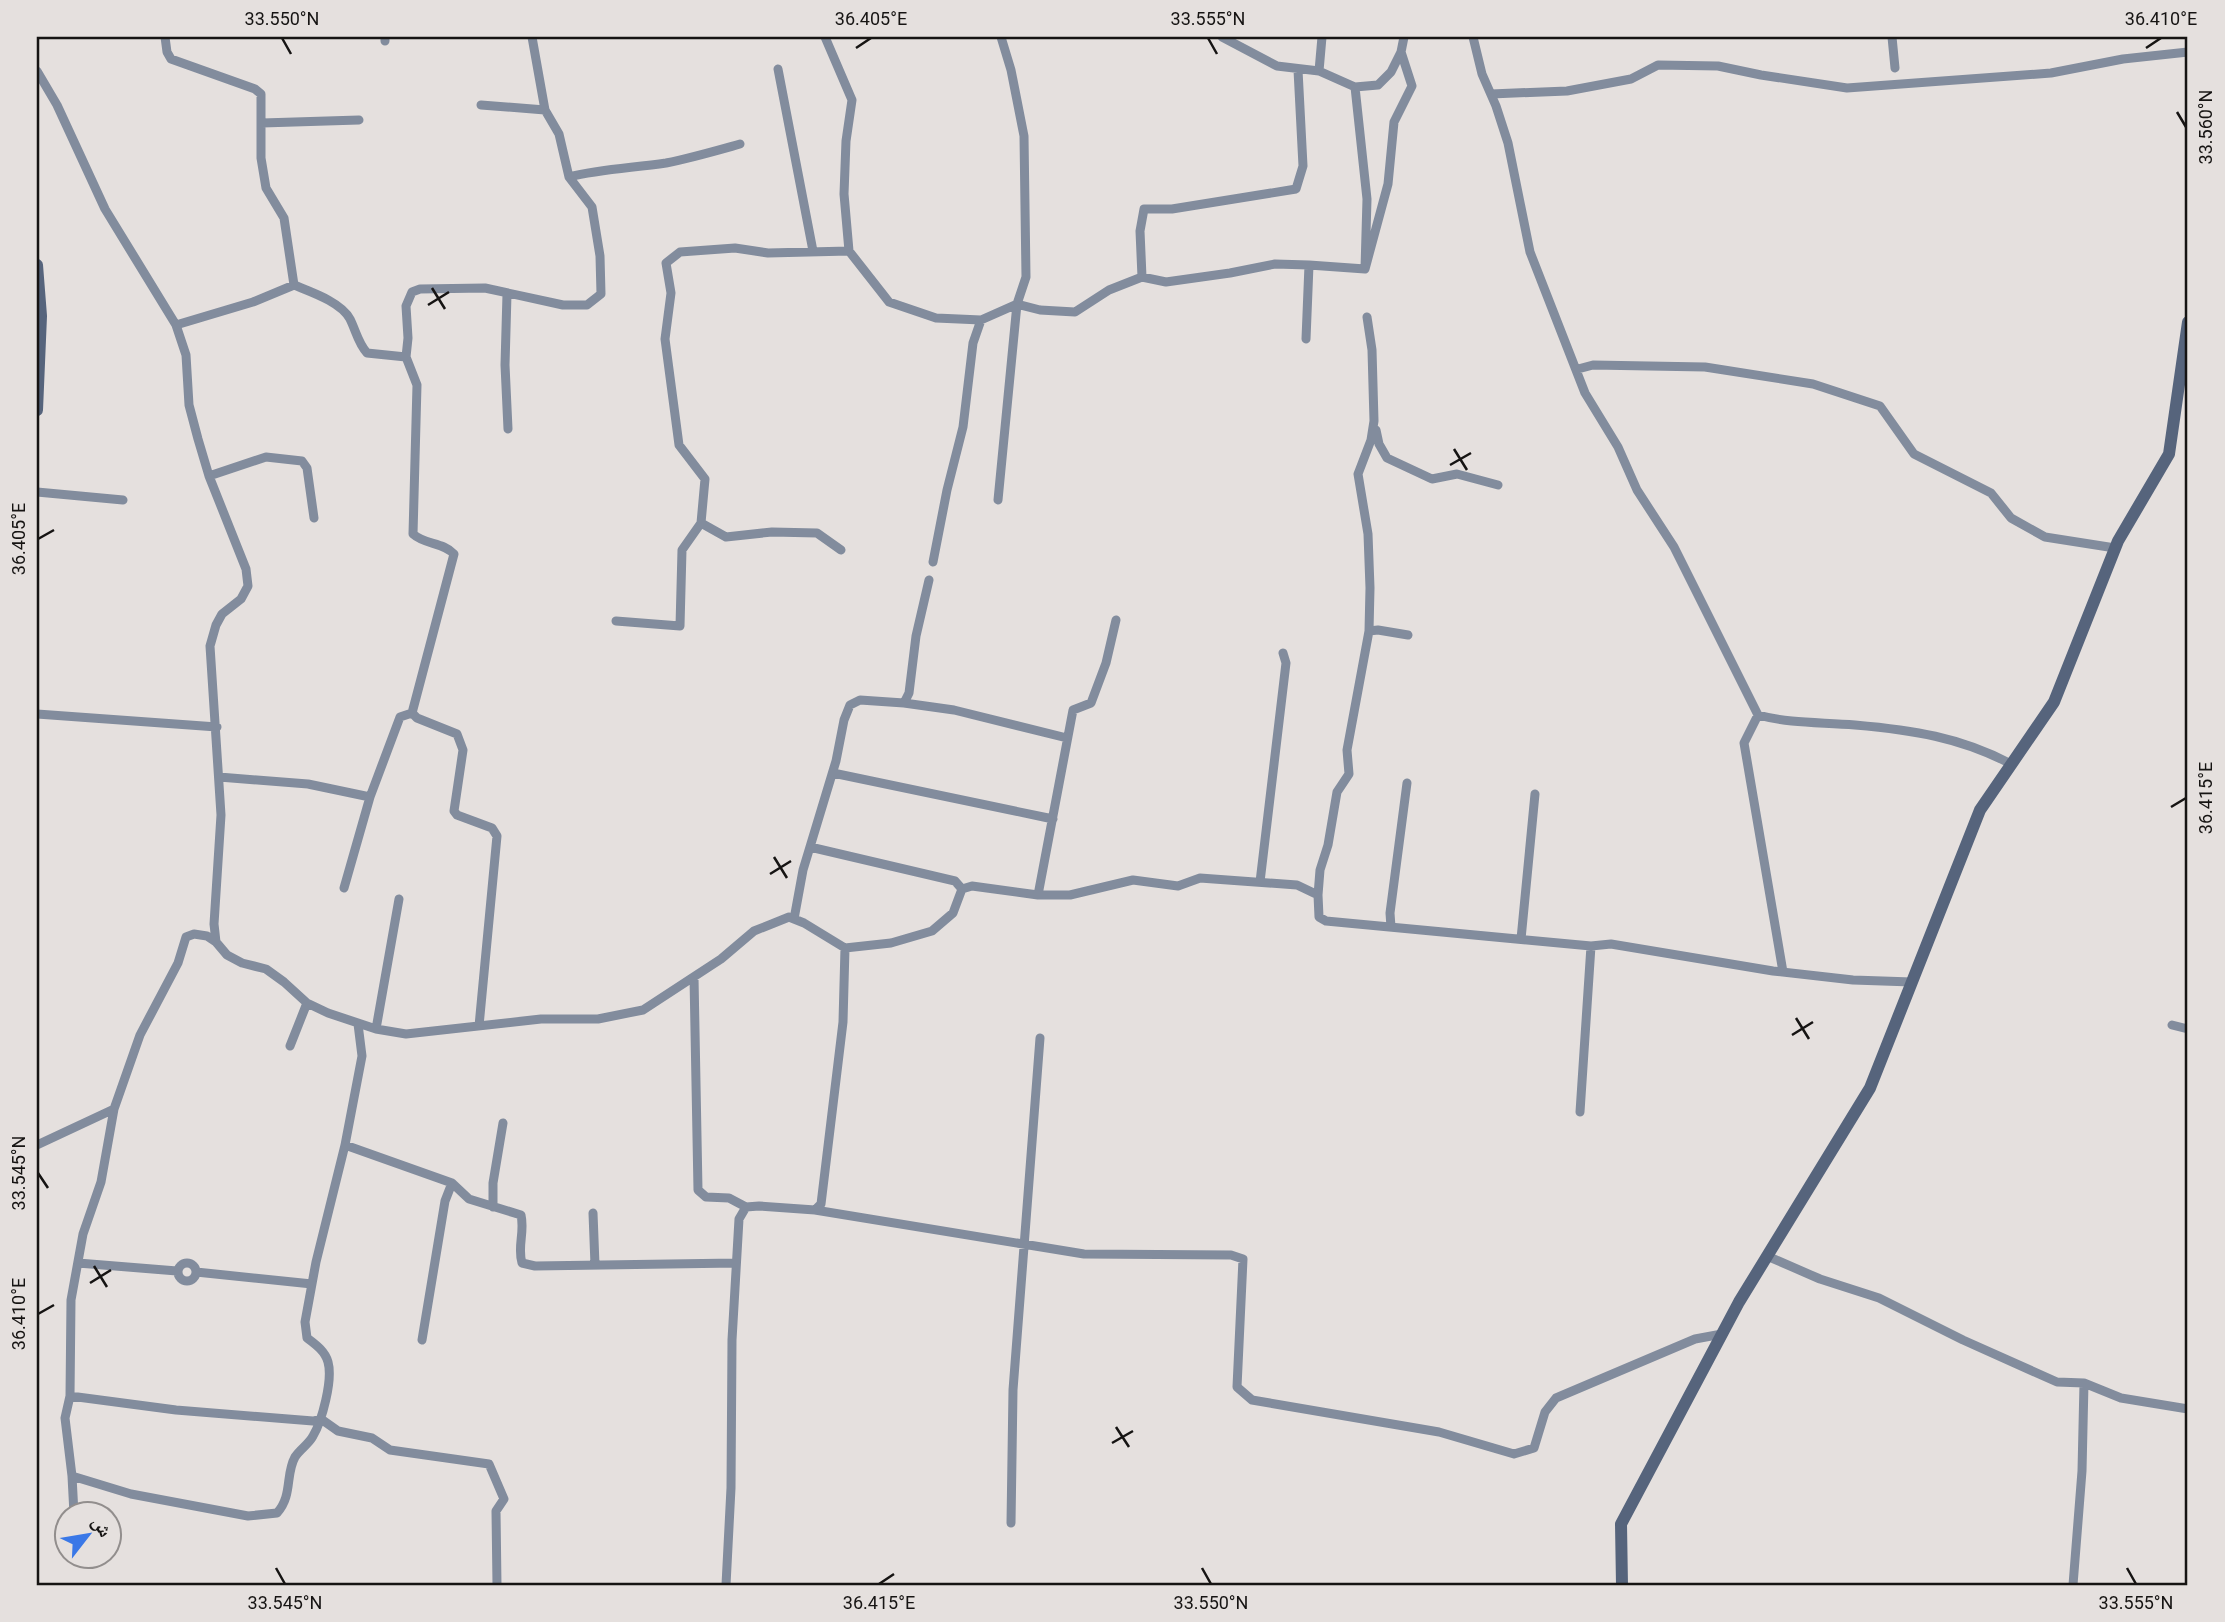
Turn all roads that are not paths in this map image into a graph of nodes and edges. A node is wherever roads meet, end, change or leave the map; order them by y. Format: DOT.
graph roads {
  1 [pos="165,37"];
  2 [pos="532,37"];
  3 [pos="825,37"];
  4 [pos="1001,37"];
  5 [pos="1222,37"];
  6 [pos="1322,37"];
  7 [pos="1404,37"];
  8 [pos="1473,37"];
  9 [pos="1892,37"];
  10 [pos="1401,52"];
  11 [pos="2188,52"];
  12 [pos="1895,68"];
  13 [pos="778,69"];
  14 [pos="1298,70"];
  15 [pos="37,71"];
  16 [pos="1319,71"];
  17 [pos="1355,87"];
  18 [pos="1491,94"];
  19 [pos="481,105"];
  20 [pos="545,110"];
  21 [pos="359,120"];
  22 [pos="262,123"];
  23 [pos="740,144"];
  24 [pos="569,177"];
  25 [pos="813,251"];
  26 [pos="849,251"];
  27 [pos="37,265"];
  28 [pos="1309,265"];
  29 [pos="1365,269"];
  30 [pos="1142,277"];
  31 [pos="294,285"];
  32 [pos="507,293"];
  33 [pos="1017,304"];
  34 [pos="39,316"];
  35 [pos="1367,317"];
  36 [pos="981,320"];
  37 [pos="2188,322"];
  38 [pos="176,325"];
  39 [pos="1306,339"];
  40 [pos="406,357"];
  41 [pos="1578,369"];
  42 [pos="37,410"];
  43 [pos="1374,421"];
  44 [pos="508,429"];
  45 [pos="209,476"];
  46 [pos="1498,485"];
  47 [pos="37,492"];
  48 [pos="124,500"];
  49 [pos="998,500"];
  50 [pos="314,518"];
  51 [pos="701,523"];
  52 [pos="2115,548"];
  53 [pos="841,550"];
  54 [pos="933,562"];
  55 [pos="929,580"];
  56 [pos="1116,620"];
  57 [pos="616,621"];
  58 [pos="1369,631"];
  59 [pos="1408,635"];
  60 [pos="1283,653"];
  61 [pos="904,703"];
  62 [pos="412,713"];
  63 [pos="37,714"];
  64 [pos="1758,715"];
  65 [pos="217,727"];
  66 [pos="1067,738"];
  67 [pos="2011,764"];
  68 [pos="833,773"];
  69 [pos="219,777"];
  70 [pos="1407,783"];
  71 [pos="1535,794"];
  72 [pos="370,797"];
  73 [pos="1053,820"];
  74 [pos="810,847"];
  75 [pos="1259,882"];
  76 [pos="344,888"];
  77 [pos="962,889"];
  78 [pos="1038,895"];
  79 [pos="1318,895"];
  80 [pos="399,899"];
  81 [pos="794,919"];
  82 [pos="1391,927"];
  83 [pos="1521,939"];
  84 [pos="216,942"];
  85 [pos="1591,946"];
  86 [pos="845,948"];
  87 [pos="1783,972"];
  88 [pos="694,977"];
  89 [pos="1912,982"];
  90 [pos="307,1003"];
  91 [pos="358,1024"];
  92 [pos="2172,1025"];
  93 [pos="480,1026"];
  94 [pos="2188,1029"];
  95 [pos="376,1030"];
  96 [pos="1040,1038"];
  97 [pos="289,1046"];
  98 [pos="114,1109"];
  99 [pos="1580,1112"];
  100 [pos="503,1124"];
  101 [pos="37,1145"];
  102 [pos="345,1146"];
  103 [pos="452,1183"];
  104 [pos="493,1207"];
  105 [pos="746,1207"];
  106 [pos="815,1210"];
  107 [pos="593,1213"];
  108 [pos="1023,1243"];
  109 [pos="1767,1256"];
  110 [pos="736,1262"];
  111 [pos="78,1263"];
  112 [pos="595,1265"];
  113 [pos="312,1284"];
  114 [pos="1722,1334"];
  115 [pos="422,1340"];
  116 [pos="2084,1382"];
  117 [pos="70,1396"];
  118 [pos="2188,1409"];
  119 [pos="321,1419"];
  120 [pos="72,1476"];
  121 [pos="73,1500"];
  122 [pos="1011,1523"];
  123 [pos="497,1585"];
  124 [pos="726,1585"];
  125 [pos="1622,1585"];
  126 [pos="2073,1585"];
  1 -- 22 [label="street"];
  2 -- 20 [label="street"];
  3 -- 26 [label="street"];
  4 -- 33 [label="street"];
  5 -- 14 [label="street"];
  6 -- 16 [label="street"];
  7 -- 10 [label="street"];
  8 -- 18 [label="street"];
  9 -- 12 [label="street"];
  10 -- 17 [label="street"];
  10 -- 29 [label="street"];
  11 -- 18 [label="street"];
  13 -- 25 [label="street"];
  14 -- 16 [label="street"];
  14 -- 30 [label="street"];
  15 -- 38 [label="street"];
  16 -- 17 [label="street"];
  17 -- 29 [label="street"];
  18 -- 41 [label="street"];
  19 -- 20 [label="street"];
  20 -- 24 [label="street"];
  21 -- 22 [label="street"];
  22 -- 31 [label="street"];
  23 -- 24 [label="street"];
  24 -- 32 [label="street"];
  25 -- 26 [label="street"];
  25 -- 51 [label="street"];
  26 -- 36 [label="street"];
  27 -- 34 [label="street"];
  28 -- 29 [label="street"];
  28 -- 30 [label="street"];
  28 -- 39 [label="street"];
  30 -- 33 [label="street"];
  31 -- 38 [label="street"];
  31 -- 40 [label="street"];
  32 -- 40 [label="street"];
  32 -- 44 [label="street"];
  33 -- 36 [label="street"];
  33 -- 49 [label="street"];
  34 -- 42 [label="street"];
  35 -- 43 [label="street"];
  36 -- 54 [label="street"];
  37 -- 52 [label="street"];
  38 -- 45 [label="street"];
  40 -- 62 [label="street"];
  41 -- 52 [label="street"];
  41 -- 64 [label="street"];
  43 -- 46 [label="street"];
  43 -- 58 [label="street"];
  45 -- 50 [label="street"];
  45 -- 65 [label="street"];
  47 -- 48 [label="street"];
  51 -- 53 [label="street"];
  51 -- 57 [label="street"];
  52 -- 67 [label="street"];
  55 -- 61 [label="street"];
  56 -- 66 [label="street"];
  58 -- 59 [label="street"];
  58 -- 79 [label="street"];
  60 -- 75 [label="street"];
  61 -- 66 [label="street"];
  61 -- 68 [label="street"];
  62 -- 72 [label="street"];
  62 -- 93 [label="street"];
  63 -- 65 [label="street"];
  64 -- 67 [label="street"];
  64 -- 87 [label="street"];
  65 -- 69 [label="street"];
  66 -- 73 [label="street"];
  67 -- 89 [label="street"];
  68 -- 73 [label="street"];
  68 -- 74 [label="street"];
  69 -- 72 [label="street"];
  69 -- 84 [label="street"];
  70 -- 82 [label="street"];
  71 -- 83 [label="street"];
  72 -- 76 [label="street"];
  73 -- 78 [label="street"];
  74 -- 77 [label="street"];
  74 -- 81 [label="street"];
  75 -- 78 [label="street"];
  75 -- 79 [label="street"];
  77 -- 78 [label="street"];
  77 -- 86 [label="street"];
  79 -- 82 [label="street"];
  80 -- 95 [label="street"];
  81 -- 86 [label="street"];
  81 -- 88 [label="street"];
  82 -- 83 [label="street"];
  83 -- 85 [label="street"];
  84 -- 90 [label="street"];
  84 -- 98 [label="street"];
  85 -- 87 [label="street"];
  85 -- 99 [label="street"];
  86 -- 106 [label="street"];
  87 -- 89 [label="street"];
  88 -- 93 [label="street"];
  88 -- 105 [label="street"];
  89 -- 109 [label="street"];
  90 -- 91 [label="street"];
  90 -- 97 [label="street"];
  91 -- 95 [label="street"];
  91 -- 102 [label="street"];
  92 -- 94 [label="street"];
  93 -- 95 [label="street"];
  96 -- 108 [label="street"];
  98 -- 101 [label="street"];
  98 -- 111 [label="street"];
  100 -- 104 [label="street"];
  102 -- 103 [label="street"];
  102 -- 113 [label="street"];
  103 -- 104 [label="street"];
  103 -- 115 [label="street"];
  104 -- 112 [label="street"];
  105 -- 106 [label="street"];
  105 -- 110 [label="street"];
  106 -- 108 [label="street"];
  107 -- 112 [label="street"];
  108 -- 114 [label="street"];
  108 -- 122 [label="street"];
  109 -- 114 [label="street"];
  109 -- 116 [label="street"];
  110 -- 112 [label="street"];
  110 -- 124 [label="street"];
  111 -- 113 [label="street"];
  111 -- 117 [label="street"];
  113 -- 119 [label="street"];
  114 -- 125 [label="street"];
  116 -- 118 [label="street"];
  116 -- 126 [label="street"];
  117 -- 119 [label="street"];
  117 -- 120 [label="street"];
  119 -- 120 [label="street"];
  119 -- 123 [label="street"];
  120 -- 121 [label="street"];
}
